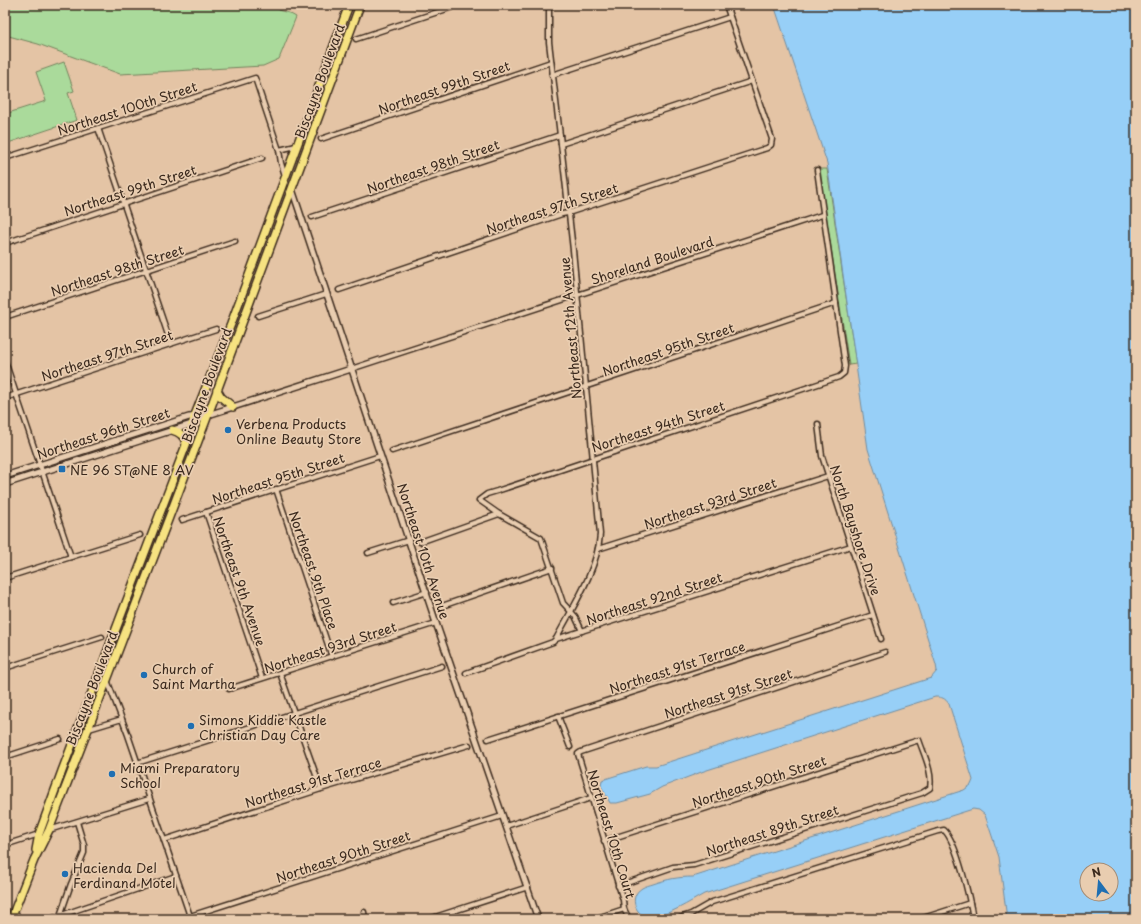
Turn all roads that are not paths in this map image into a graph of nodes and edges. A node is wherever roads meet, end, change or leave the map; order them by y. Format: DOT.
graph roads {
  1 [pos="349,5"];
  2 [pos="360,5"];
  3 [pos="458,5"];
  4 [pos="549,5"];
  5 [pos="726,5"];
  6 [pos="730,17"];
  7 [pos="343,22"];
  8 [pos="352,25"];
  9 [pos="356,39"];
  10 [pos="550,62"];
  11 [pos="552,75"];
  12 [pos="752,81"];
  13 [pos="98,128"];
  14 [pos="560,135"];
  15 [pos="321,139"];
  16 [pos="562,144"];
  17 [pos="296,146"];
  18 [pos="279,150"];
  19 [pos="5,158"];
  20 [pos="262,158"];
  21 [pos="817,170"];
  22 [pos="285,176"];
  23 [pos="292,189"];
  24 [pos="124,202"];
  25 [pos="568,213"];
  26 [pos="822,215"];
  27 [pos="312,217"];
  28 [pos="234,241"];
  29 [pos="5,243"];
  30 [pos="147,271"];
  31 [pos="338,290"];
  32 [pos="326,294"];
  33 [pos="576,295"];
  34 [pos="836,303"];
  35 [pos="258,316"];
  36 [pos="5,317"];
  37 [pos="216,329"];
  38 [pos="171,344"];
  39 [pos="5,360"];
  40 [pos="351,369"];
  41 [pos="586,387"];
  42 [pos="217,390"];
  43 [pos="16,395"];
  44 [pos="5,398"];
  45 [pos="233,407"];
  46 [pos="208,414"];
  47 [pos="195,415"];
  48 [pos="192,424"];
  49 [pos="818,424"];
  50 [pos="172,430"];
  51 [pos="186,445"];
  52 [pos="392,451"];
  53 [pos="380,456"];
  54 [pos="593,458"];
  55 [pos="41,465"];
  56 [pos="43,472"];
  57 [pos="5,476"];
  58 [pos="828,476"];
  59 [pos="5,484"];
  60 [pos="276,489"];
  61 [pos="206,512"];
  62 [pos="499,514"];
  63 [pos="182,520"];
  64 [pos="140,535"];
  65 [pos="409,540"];
  66 [pos="420,542"];
  67 [pos="850,546"];
  68 [pos="598,549"];
  69 [pos="368,553"];
  70 [pos="71,556"];
  71 [pos="552,568"];
  72 [pos="137,574"];
  73 [pos="5,578"];
  74 [pos="427,592"];
  75 [pos="140,594"];
  76 [pos="393,603"];
  77 [pos="442,606"];
  78 [pos="570,612"];
  79 [pos="873,615"];
  80 [pos="436,623"];
  81 [pos="582,631"];
  82 [pos="102,637"];
  83 [pos="556,639"];
  84 [pos="881,639"];
  85 [pos="885,652"];
  86 [pos="332,657"];
  87 [pos="103,662"];
  88 [pos="442,666"];
  89 [pos="5,668"];
  90 [pos="280,673"];
  91 [pos="466,673"];
  92 [pos="262,678"];
  93 [pos="107,680"];
  94 [pos="229,689"];
  95 [pos="294,714"];
  96 [pos="558,716"];
  97 [pos="122,719"];
  98 [pos="89,729"];
  99 [pos="60,739"];
  100 [pos="488,739"];
  101 [pos="919,740"];
  102 [pos="469,745"];
  103 [pos="570,747"];
  104 [pos="578,754"];
  105 [pos="5,757"];
  106 [pos="137,763"];
  107 [pos="321,789"];
  108 [pos="591,798"];
  109 [pos="149,799"];
  110 [pos="502,816"];
  111 [pos="77,822"];
  112 [pos="506,826"];
  113 [pos="49,830"];
  114 [pos="39,834"];
  115 [pos="164,840"];
  116 [pos="604,841"];
  117 [pos="5,845"];
  118 [pos="34,860"];
  119 [pos="176,876"];
  120 [pos="618,886"];
  121 [pos="528,887"];
  122 [pos="970,903"];
  123 [pos="624,909"];
  124 [pos="364,912"];
  125 [pos="60,916"];
  126 [pos="191,918"];
  127 [pos="437,918"];
  128 [pos="11,919"];
  129 [pos="50,919"];
  130 [pos="365,919"];
  131 [pos="429,919"];
  132 [pos="538,919"];
  133 [pos="594,919"];
  134 [pos="629,919"];
  135 [pos="677,919"];
  136 [pos="920,919"];
  137 [pos="973,919"];
  1 -- 7 [label="main road, Biscayne Boulevard"];
  2 -- 8 [label="main road, Biscayne Boulevard"];
  3 -- 9 [label="street"];
  4 -- 10 [label="street, Northeast 12th Avenue"];
  5 -- 6 [label="street"];
  6 -- 11 [label="street"];
  6 -- 12 [label="street"];
  7 -- 8 [label="main road"];
  7 -- 17 [label="main road, Biscayne Boulevard"];
  8 -- 23 [label="main road, Biscayne Boulevard"];
  10 -- 11 [label="street, Northeast 12th Avenue"];
  10 -- 15 [label="street, Northeast 99th Street"];
  11 -- 14 [label="street, Northeast 12th Avenue"];
  12 -- 16 [label="street"];
  12 -- 25 [label="street, Northeast 97th Street"];
  13 -- 18 [label="street, Northeast 100th Street"];
  13 -- 19 [label="street, Northeast 100th Street"];
  13 -- 24 [label="street"];
  14 -- 16 [label="street, Northeast 12th Avenue"];
  14 -- 27 [label="street, Northeast 98th Street"];
  16 -- 25 [label="street, Northeast 12th Avenue"];
  17 -- 18 [label="street"];
  17 -- 22 [label="main road, Biscayne Boulevard"];
  18 -- 22 [label="street"];
  20 -- 24 [label="street, Northeast 99th Street"];
  21 -- 26 [label="street"];
  22 -- 47 [label="main road, Biscayne Boulevard"];
  23 -- 32 [label="street, Northeast 10th Avenue"];
  23 -- 42 [label="main road, Biscayne Boulevard"];
  24 -- 29 [label="street, Northeast 99th Street"];
  24 -- 30 [label="street"];
  25 -- 31 [label="street, Northeast 97th Street"];
  25 -- 33 [label="street, Northeast 12th Avenue"];
  26 -- 33 [label="street, Shoreland Boulevard"];
  26 -- 34 [label="street"];
  28 -- 30 [label="street, Northeast 98th Street"];
  30 -- 36 [label="street, Northeast 98th Street"];
  30 -- 38 [label="street"];
  32 -- 35 [label="street"];
  32 -- 40 [label="street, Northeast 10th Avenue"];
  33 -- 40 [label="street, Shoreland Boulevard"];
  33 -- 41 [label="street, Northeast 12th Avenue"];
  34 -- 41 [label="street, Northeast 95th Street"];
  34 -- 54 [label="street, Northeast 94th Street"];
  37 -- 38 [label="street, Northeast 97th Street"];
  38 -- 43 [label="street, Northeast 97th Street"];
  39 -- 43 [label="street"];
  40 -- 45 [label="street, Northeast 96th Street"];
  40 -- 53 [label="street, Northeast 10th Avenue"];
  41 -- 52 [label="street, Northeast 95th Street"];
  41 -- 54 [label="street, Northeast 12th Avenue"];
  42 -- 45 [label="main road"];
  42 -- 46 [label="main road, Biscayne Boulevard"];
  43 -- 44 [label="street, Northeast 97th Street"];
  43 -- 55 [label="street"];
  45 -- 46 [label="street, Northeast 96th Street"];
  46 -- 47 [label="street, Northeast 96th Street"];
  46 -- 48 [label="street, Northeast 96th Street"];
  46 -- 75 [label="main road, Biscayne Boulevard"];
  47 -- 48 [label="main road, Biscayne Boulevard"];
  47 -- 55 [label="street, Northeast 96th Street"];
  48 -- 50 [label="street, Northeast 96th Street"];
  48 -- 51 [label="main road, Biscayne Boulevard"];
  49 -- 58 [label="street, North Bayshore Drive"];
  50 -- 51 [label="main road"];
  50 -- 56 [label="street, Northeast 96th Street"];
  51 -- 72 [label="main road, Biscayne Boulevard"];
  53 -- 60 [label="street, Northeast 95th Street"];
  53 -- 65 [label="street, Northeast 10th Avenue"];
  54 -- 62 [label="street, Northeast 94th Street"];
  54 -- 68 [label="street, Northeast 12th Avenue"];
  55 -- 56 [label="street"];
  55 -- 57 [label="street, Northeast 96th Street"];
  56 -- 59 [label="street, Northeast 96th Street"];
  56 -- 70 [label="street"];
  58 -- 67 [label="street, North Bayshore Drive"];
  58 -- 68 [label="street, Northeast 93rd Street"];
  60 -- 61 [label="street, Northeast 95th Street"];
  60 -- 86 [label="street, Northeast 9th Place"];
  61 -- 63 [label="street, Northeast 95th Street"];
  61 -- 92 [label="street, Northeast 9th Avenue"];
  62 -- 66 [label="street"];
  62 -- 71 [label="street"];
  64 -- 70 [label="street"];
  65 -- 69 [label="street"];
  65 -- 74 [label="street, Northeast 10th Avenue"];
  67 -- 79 [label="street, North Bayshore Drive"];
  67 -- 81 [label="street, Northeast 92nd Street"];
  68 -- 78 [label="street, Northeast 12th Avenue"];
  70 -- 73 [label="street"];
  71 -- 77 [label="street"];
  71 -- 78 [label="street"];
  72 -- 75 [label="main road"];
  72 -- 87 [label="main road, Biscayne Boulevard"];
  74 -- 76 [label="street, Northeast 93rd Street"];
  74 -- 80 [label="street, Northeast 10th Avenue"];
  75 -- 93 [label="main road, Biscayne Boulevard"];
  78 -- 81 [label="street"];
  78 -- 83 [label="street, Northeast 12th Avenue"];
  79 -- 84 [label="street, North Bayshore Drive"];
  79 -- 96 [label="street, Northeast 91st Terrace"];
  80 -- 86 [label="street, Northeast 93rd Street"];
  80 -- 110 [label="street, Northeast 10th Avenue"];
  81 -- 83 [label="street, Northeast 92nd Street"];
  82 -- 89 [label="street"];
  83 -- 91 [label="street, Northeast 92nd Street"];
  85 -- 104 [label="street, Northeast 91st Street"];
  86 -- 90 [label="street, Northeast 93rd Street"];
  87 -- 93 [label="main road"];
  87 -- 114 [label="main road, Biscayne Boulevard"];
  88 -- 95 [label="street"];
  90 -- 92 [label="street, Northeast 93rd Street"];
  90 -- 95 [label="street"];
  92 -- 94 [label="street, Northeast 93rd Street"];
  93 -- 97 [label="street"];
  93 -- 98 [label="main road, Biscayne Boulevard"];
  95 -- 106 [label="street"];
  95 -- 107 [label="street"];
  96 -- 100 [label="street, Northeast 91st Terrace"];
  96 -- 103 [label="street"];
  97 -- 98 [label="street"];
  97 -- 106 [label="street"];
  98 -- 113 [label="main road, Biscayne Boulevard"];
  99 -- 105 [label="street"];
  101 -- 116 [label="street, Northeast 90th Street"];
  101 -- 120 [label="street, Northeast 89th Street"];
  102 -- 107 [label="street, Northeast 91st Terrace"];
  104 -- 108 [label="street, Northeast 10th Court"];
  106 -- 109 [label="street"];
  107 -- 115 [label="street, Northeast 91st Terrace"];
  108 -- 112 [label="street"];
  108 -- 116 [label="street, Northeast 10th Court"];
  109 -- 111 [label="street"];
  109 -- 115 [label="street"];
  110 -- 112 [label="street, Northeast 10th Avenue"];
  110 -- 126 [label="street, Northeast 90th Street"];
  111 -- 113 [label="street"];
  111 -- 125 [label="street"];
  112 -- 121 [label="street, Northeast 10th Avenue"];
  113 -- 118 [label="main road, Biscayne Boulevard"];
  114 -- 117 [label="street"];
  114 -- 118 [label="main road, Biscayne Boulevard"];
  115 -- 119 [label="street"];
  116 -- 120 [label="street, Northeast 10th Court"];
  118 -- 128 [label="main road, Biscayne Boulevard"];
  119 -- 125 [label="street"];
  119 -- 126 [label="street"];
  120 -- 123 [label="street, Northeast 10th Court"];
  121 -- 127 [label="street"];
  121 -- 132 [label="street, Northeast 10th Avenue"];
  122 -- 135 [label="street"];
  122 -- 136 [label="street"];
  122 -- 137 [label="street"];
  123 -- 133 [label="street"];
  123 -- 134 [label="street, Northeast 10th Court"];
  124 -- 130 [label="street"];
  125 -- 129 [label="street"];
  127 -- 131 [label="street"];
}
